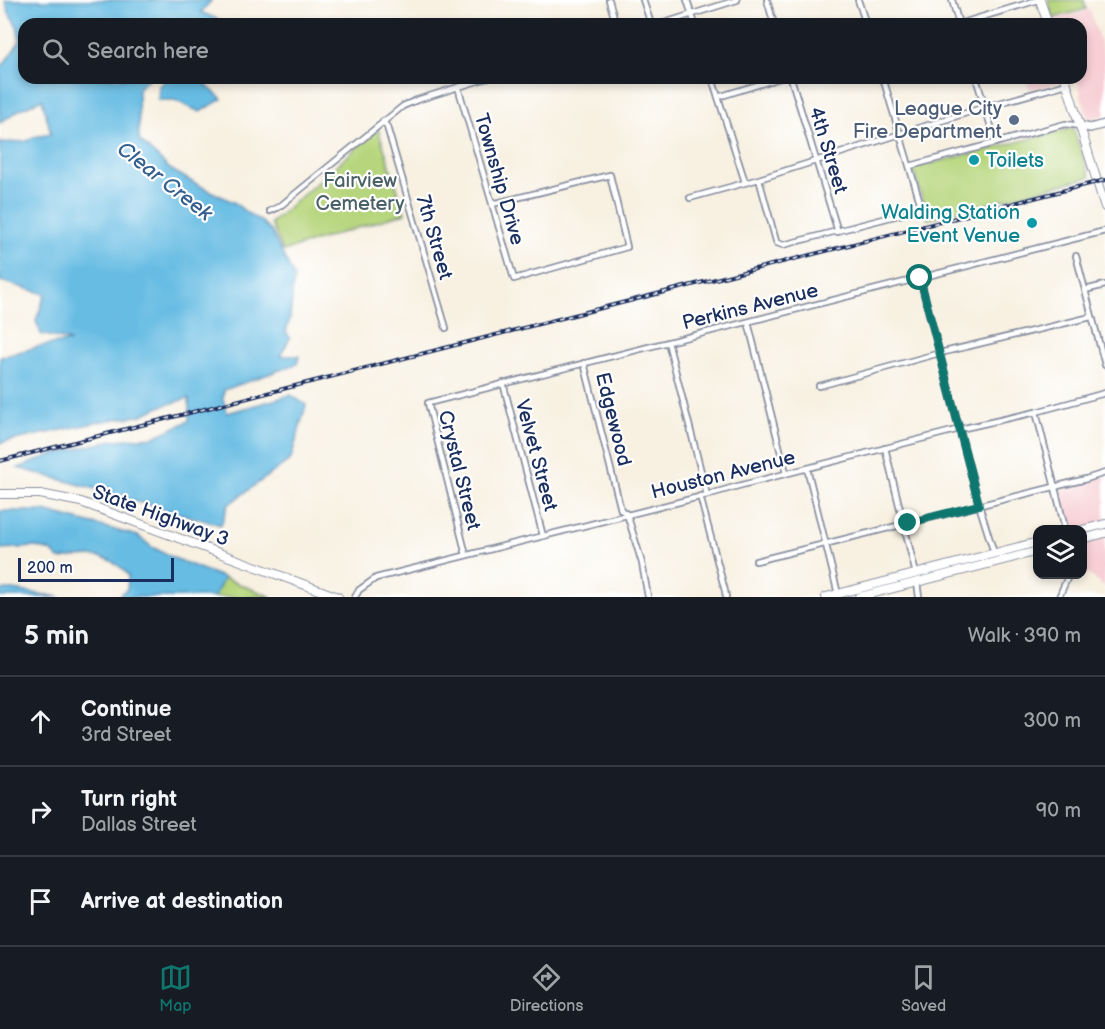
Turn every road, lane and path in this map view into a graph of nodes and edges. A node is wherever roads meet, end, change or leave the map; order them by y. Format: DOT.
graph roads {
  1 [pos="609,0"];
  2 [pos="643,0"];
  3 [pos="687,0"];
  4 [pos="737,0"];
  5 [pos="767,0"];
  6 [pos="858,0"];
  7 [pos="952,0"];
  8 [pos="1039,0"];
  9 [pos="692,14"];
  10 [pos="614,18"];
  11 [pos="649,18"];
  12 [pos="680,18"];
  13 [pos="693,18"];
  14 [pos="772,18"];
  15 [pos="864,18"];
  16 [pos="957,18"];
  17 [pos="979,18"];
  18 [pos="1046,18"];
  19 [pos="468,84"];
  20 [pos="714,84"];
  21 [pos="760,84"];
  22 [pos="793,84"];
  23 [pos="885,84"];
  24 [pos="978,84"];
  25 [pos="1057,84"];
  26 [pos="1067,84"];
  27 [pos="458,87"];
  28 [pos="718,97"];
  29 [pos="985,107"];
  30 [pos="383,121"];
  31 [pos="1105,124"];
  32 [pos="1081,126"];
  33 [pos="900,134"];
  34 [pos="996,142"];
  35 [pos="816,160"];
  36 [pos="910,166"];
  37 [pos="759,178"];
  38 [pos="745,183"];
  39 [pos="690,198"];
  40 [pos="492,204"];
  41 [pos="1105,205"];
  42 [pos="270,210"];
  43 [pos="1105,231"];
  44 [pos="838,232"];
  45 [pos="1076,256"];
  46 [pos="920,278"];
  47 [pos="1105,285"];
  48 [pos="1085,290"];
  49 [pos="1091,317"];
  50 [pos="748,322"];
  51 [pos="446,328"];
  52 [pos="668,342"];
  53 [pos="940,353"];
  54 [pos="584,363"];
  55 [pos="1105,365"];
  56 [pos="503,383"];
  57 [pos="819,386"];
  58 [pos="1105,393"];
  59 [pos="438,399"];
  60 [pos="1036,412"];
  61 [pos="960,429"];
  62 [pos="885,448"];
  63 [pos="807,468"];
  64 [pos="786,473"];
  65 [pos="1105,473"];
  66 [pos="1055,487"];
  67 [pos="0,494"];
  68 [pos="707,495"];
  69 [pos="700,496"];
  70 [pos="979,505"];
  71 [pos="627,514"];
  72 [pos="903,524"];
  73 [pos="1105,524"];
  74 [pos="1064,525"];
  75 [pos="1087,529"];
  76 [pos="1105,533"];
  77 [pos="543,536"];
  78 [pos="1087,538"];
  79 [pos="826,543"];
  80 [pos="1033,544"];
  81 [pos="1033,552"];
  82 [pos="466,555"];
  83 [pos="995,558"];
  84 [pos="756,561"];
  85 [pos="916,573"];
  86 [pos="1067,579"];
  87 [pos="917,582"];
  88 [pos="838,596"];
  89 [pos="338,597"];
  90 [pos="355,597"];
  91 [pos="648,597"];
  92 [pos="726,597"];
  93 [pos="826,597"];
  94 [pos="859,597"];
  95 [pos="919,597"];
  96 [pos="1059,597"];
  1 -- 10 [label="street"];
  2 -- 11 [label="street"];
  3 -- 9 [label="street"];
  4 -- 9 [label="street"];
  5 -- 14 [label="street"];
  6 -- 15 [label="street"];
  7 -- 16 [label="street"];
  8 -- 17 [label="street"];
  8 -- 18 [label="main road"];
  9 -- 12 [label="street"];
  9 -- 13 [label="street"];
  19 -- 27 [label="street"];
  20 -- 28 [label="street"];
  21 -- 28 [label="street"];
  22 -- 35 [label="street, 4th Street"];
  23 -- 33 [label="street"];
  24 -- 29 [label="street"];
  25 -- 29 [label="street"];
  26 -- 32 [label="main road"];
  27 -- 30 [label="street"];
  27 -- 40 [label="street, Township Drive"];
  28 -- 38 [label="street"];
  29 -- 33 [label="street"];
  29 -- 34 [label="street"];
  30 -- 42 [label="street"];
  30 -- 51 [label="street, 7th Street"];
  31 -- 32 [label="street"];
  32 -- 34 [label="street"];
  32 -- 41 [label="main road"];
  33 -- 35 [label="street"];
  33 -- 36 [label="street"];
  34 -- 36 [label="street"];
  35 -- 37 [label="street"];
  35 -- 44 [label="street, 4th Street"];
  36 -- 44 [label="street"];
  37 -- 38 [label="street"];
  37 -- 44 [label="street"];
  38 -- 39 [label="street"];
  40 -- 40 [label="street, Township Drive"];
  43 -- 46 [label="street, Perkins Avenue"];
  45 -- 48 [label="street"];
  46 -- 50 [label="street, Perkins Avenue"];
  46 -- 53 [label="street"];
  47 -- 48 [label="street"];
  48 -- 49 [label="street"];
  49 -- 53 [label="street"];
  49 -- 55 [label="street"];
  50 -- 52 [label="street, Perkins Avenue"];
  50 -- 64 [label="street"];
  52 -- 54 [label="street, Perkins Avenue"];
  52 -- 68 [label="street"];
  53 -- 57 [label="street"];
  53 -- 61 [label="street"];
  54 -- 56 [label="street, Perkins Avenue"];
  54 -- 71 [label="street, Edgewood"];
  56 -- 59 [label="street, Perkins Avenue"];
  56 -- 77 [label="street, Velvet Street"];
  58 -- 60 [label="street, Houston Avenue"];
  59 -- 82 [label="street, Crystal Street"];
  60 -- 61 [label="street, Houston Avenue"];
  60 -- 66 [label="street"];
  61 -- 62 [label="street, Houston Avenue"];
  61 -- 70 [label="street"];
  62 -- 63 [label="street, Houston Avenue"];
  62 -- 72 [label="street"];
  63 -- 64 [label="street, Houston Avenue"];
  63 -- 79 [label="street"];
  64 -- 68 [label="street, Houston Avenue"];
  65 -- 66 [label="street"];
  66 -- 70 [label="street"];
  66 -- 74 [label="street"];
  67 -- 89 [label="main road, State Highway 3"];
  68 -- 69 [label="street, Houston Avenue"];
  69 -- 71 [label="street, Houston Avenue"];
  69 -- 92 [label="street"];
  70 -- 72 [label="street"];
  70 -- 83 [label="street"];
  71 -- 77 [label="street, Houston Avenue"];
  71 -- 91 [label="street, Edgewood"];
  72 -- 79 [label="street"];
  72 -- 85 [label="street"];
  73 -- 75 [label="main road"];
  76 -- 78 [label="main road"];
  77 -- 82 [label="street, Houston Avenue"];
  79 -- 84 [label="street"];
  79 -- 88 [label="street"];
  80 -- 83 [label="main road"];
  81 -- 83 [label="main road"];
  82 -- 90 [label="street, Houston Avenue"];
  83 -- 85 [label="main road"];
  83 -- 87 [label="main road"];
  85 -- 87 [label="street"];
  85 -- 88 [label="main road"];
  86 -- 96 [label="street"];
  87 -- 94 [label="main road"];
  87 -- 95 [label="street"];
  88 -- 93 [label="main road"];
}
